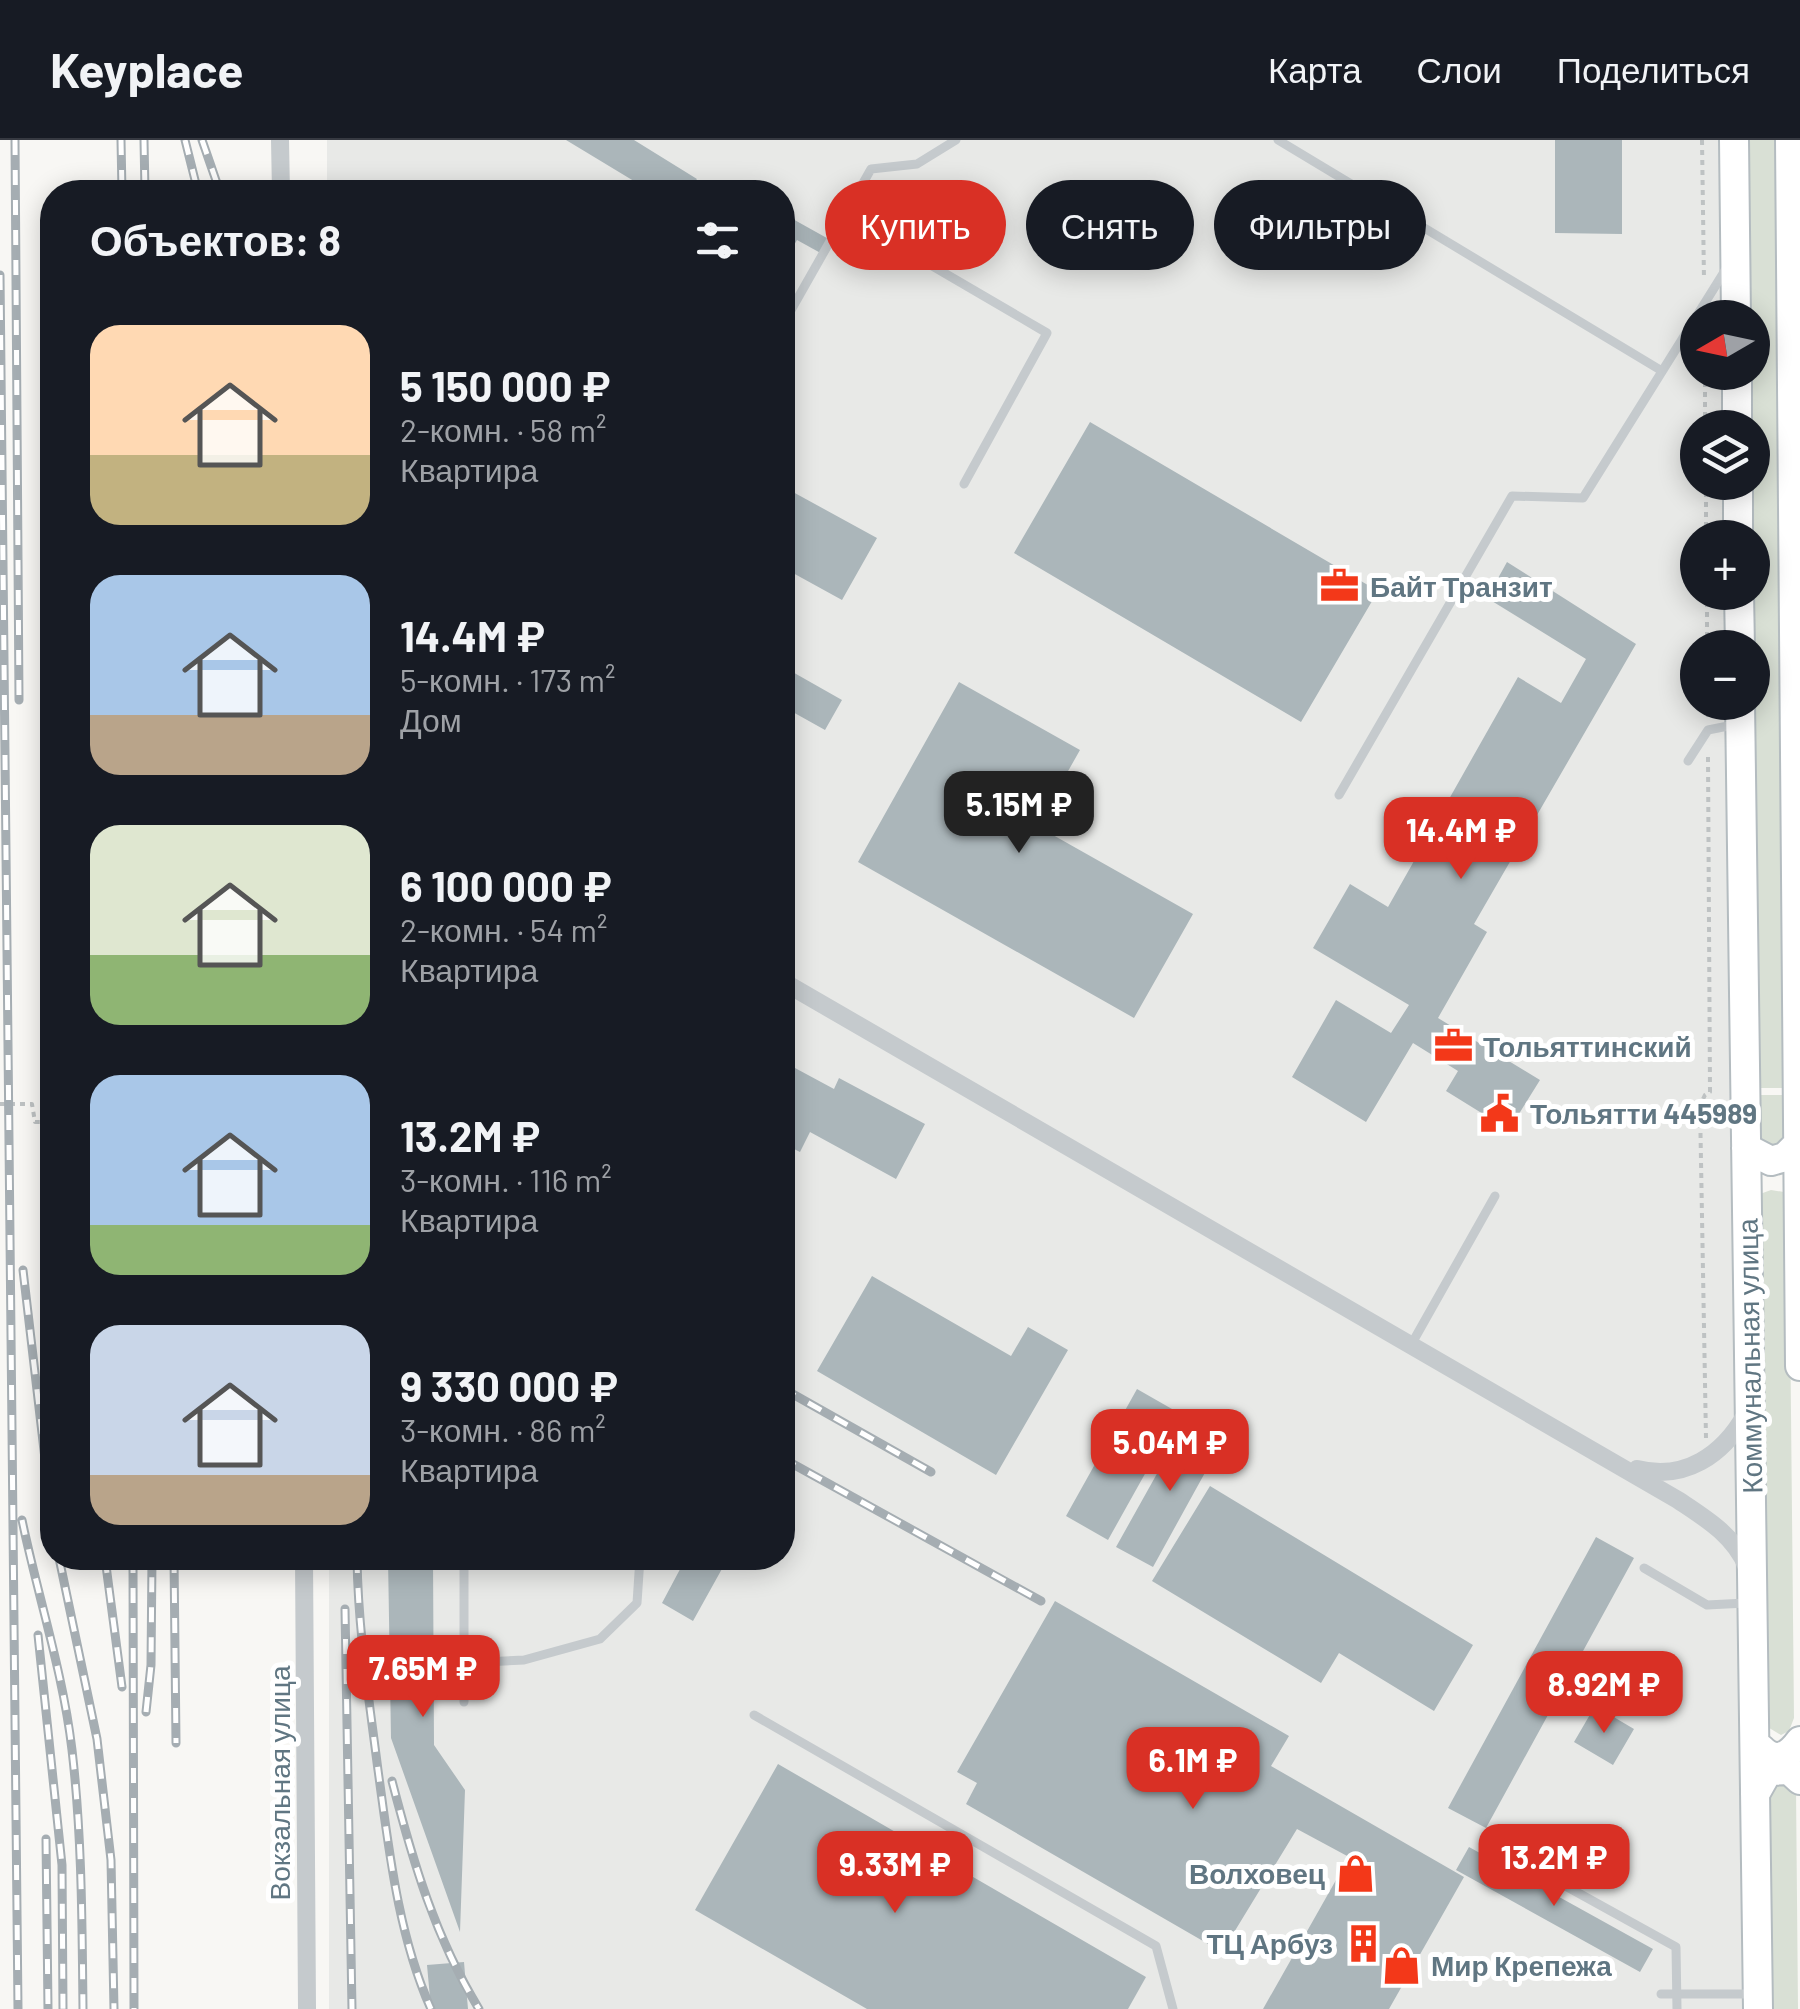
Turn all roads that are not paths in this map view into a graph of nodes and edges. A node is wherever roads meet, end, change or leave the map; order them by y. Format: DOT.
graph roads {
  1 [pos="280,140"];
  2 [pos="956,140"];
  3 [pos="1278,140"];
  4 [pos="1734,140"];
  5 [pos="1790,140"];
  6 [pos="281,180"];
  7 [pos="865,180"];
  8 [pos="1795,184"];
  9 [pos="825,250"];
  10 [pos="1736,254"];
  11 [pos="940,270"];
  12 [pos="1736,300"];
  13 [pos="795,303"];
  14 [pos="1662,371"];
  15 [pos="964,484"];
  16 [pos="1798,594"];
  17 [pos="1727,720"];
  18 [pos="1740,720"];
  19 [pos="1798,744"];
  20 [pos="1688,761"];
  21 [pos="1339,795"];
  22 [pos="795,989"];
  23 [pos="1798,1137"];
  24 [pos="1746,1148"];
  25 [pos="1495,1196"];
  26 [pos="1798,1196"];
  27 [pos="1747,1197"];
  28 [pos="1412,1345"];
  29 [pos="1800,1366"];
  30 [pos="1750,1408"];
  31 [pos="1617,1464"];
  32 [pos="1644,1568"];
  33 [pos="304,1570"];
  34 [pos="464,1570"];
  35 [pos="639,1570"];
  36 [pos="1752,1592"];
  37 [pos="464,1663"];
  38 [pos="464,1702"];
  39 [pos="754,1715"];
  40 [pos="1754,1740"];
  41 [pos="1800,1741"];
  42 [pos="1800,1780"];
  43 [pos="1755,1794"];
  44 [pos="1486,1842"];
  45 [pos="1661,1994"];
  46 [pos="1677,1995"];
  47 [pos="1758,2002"];
  48 [pos="307,2009"];
  49 [pos="1173,2009"];
  50 [pos="1677,2009"];
  1 -- 6 [label="street"];
  2 -- 7 [label="lane"];
  3 -- 14 [label="lane"];
  4 -- 10 [label="main road"];
  5 -- 8 [label="main road, Коммунальная улица"];
  8 -- 16 [label="main road, Коммунальная улица"];
  9 -- 13 [label="lane"];
  10 -- 12 [label="main road"];
  10 -- 14 [label="lane"];
  11 -- 15 [label="lane"];
  14 -- 21 [label="lane"];
  16 -- 19 [label="main road, Коммунальная улица"];
  17 -- 20 [label="lane"];
  18 -- 24 [label="main road, Коммунальная улица"];
  19 -- 23 [label="main road, Коммунальная улица"];
  22 -- 28 [label="street"];
  23 -- 24 [label="main road"];
  23 -- 26 [label="main road, Коммунальная улица"];
  24 -- 27 [label="main road, Коммунальная улица"];
  25 -- 28 [label="lane"];
  26 -- 27 [label="main road"];
  26 -- 29 [label="main road, Коммунальная улица"];
  27 -- 30 [label="main road, Коммунальная улица"];
  28 -- 31 [label="street"];
  30 -- 31 [label="street"];
  30 -- 36 [label="main road, Коммунальная улица"];
  31 -- 36 [label="street"];
  32 -- 36 [label="lane"];
  33 -- 48 [label="street, Вокзальная улица"];
  34 -- 37 [label="lane"];
  35 -- 37 [label="lane"];
  36 -- 40 [label="main road, Коммунальная улица"];
  37 -- 38 [label="lane"];
  39 -- 49 [label="lane"];
  40 -- 41 [label="main road"];
  40 -- 43 [label="main road, Коммунальная улица"];
  42 -- 43 [label="main road"];
  43 -- 47 [label="main road, Коммунальная улица"];
  44 -- 46 [label="lane"];
  45 -- 46 [label="lane"];
  46 -- 47 [label="lane"];
  46 -- 50 [label="lane"];
}
